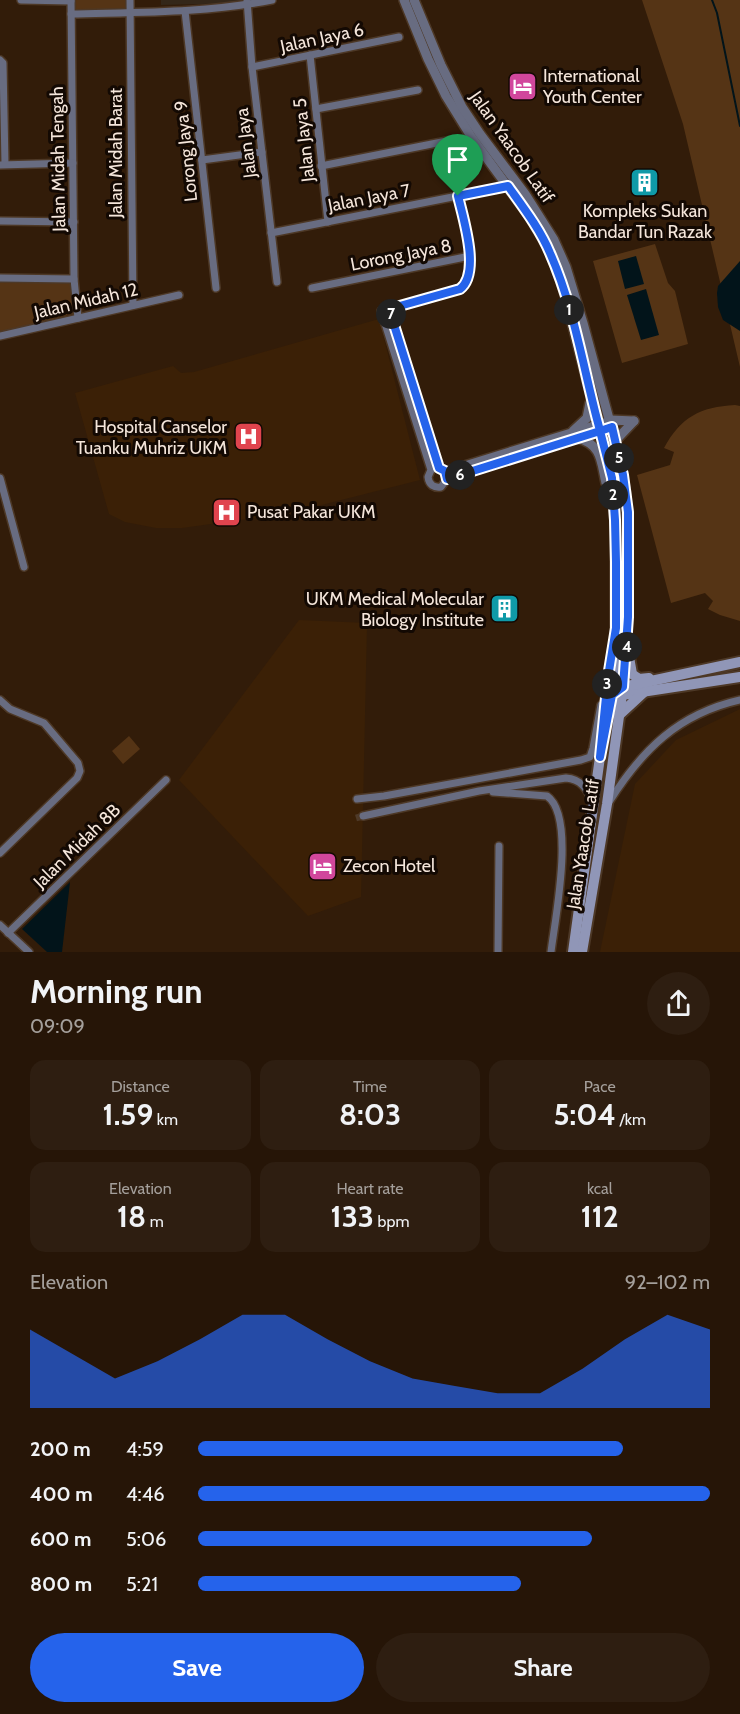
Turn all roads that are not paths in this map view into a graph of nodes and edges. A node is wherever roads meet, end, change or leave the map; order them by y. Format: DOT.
graph roads {
  1 [pos="21,0"];
  2 [pos="130,0"];
  3 [pos="272,0"];
  4 [pos="404,0"];
  5 [pos="414,0"];
  6 [pos="71,1"];
  7 [pos="247,2"];
  8 [pos="185,11"];
  9 [pos="130,12"];
  10 [pos="71,14"];
  11 [pos="399,37"];
  12 [pos="310,56"];
  13 [pos="0,60"];
  14 [pos="252,67"];
  15 [pos="418,90"];
  16 [pos="2,91"];
  17 [pos="316,109"];
  18 [pos="452,140"];
  19 [pos="262,152"];
  20 [pos="201,160"];
  21 [pos="73,163"];
  22 [pos="2,164"];
  23 [pos="321,166"];
  24 [pos="508,186"];
  25 [pos="458,196"];
  26 [pos="0,221"];
  27 [pos="74,222"];
  28 [pos="328,222"];
  29 [pos="271,233"];
  30 [pos="470,256"];
  31 [pos="0,278"];
  32 [pos="74,279"];
  33 [pos="277,282"];
  34 [pos="216,288"];
  35 [pos="312,288"];
  36 [pos="179,295"];
  37 [pos="133,305"];
  38 [pos="385,310"];
  39 [pos="78,318"];
  40 [pos="0,336"];
  41 [pos="590,391"];
  42 [pos="611,424"];
  43 [pos="599,427"];
  44 [pos="575,435"];
  45 [pos="615,441"];
  46 [pos="442,469"];
  47 [pos="431,470"];
  48 [pos="0,478"];
  49 [pos="447,479"];
  50 [pos="615,520"];
  51 [pos="24,567"];
  52 [pos="616,628"];
  53 [pos="627,646"];
  54 [pos="740,662"];
  55 [pos="674,675"];
  56 [pos="740,676"];
  57 [pos="608,677"];
  58 [pos="620,691"];
  59 [pos="645,692"];
  60 [pos="0,700"];
  61 [pos="740,700"];
  62 [pos="618,716"];
  63 [pos="600,757"];
  64 [pos="166,780"];
  65 [pos="478,791"];
  66 [pos="357,799"];
  67 [pos="594,804"];
  68 [pos="607,804"];
  69 [pos="363,816"];
  70 [pos="499,846"];
  71 [pos="0,853"];
  72 [pos="0,925"];
  73 [pos="8,933"];
  74 [pos="28,952"];
  75 [pos="498,952"];
  76 [pos="551,952"];
  77 [pos="573,952"];
  78 [pos="582,952"];
  1 -- 6 [label="street"];
  2 -- 9 [label="street, Jalan Midah Barat"];
  3 -- 7 [label="street"];
  4 -- 24 [label="street, Jalan Yaacob Latif"];
  5 -- 42 [label="street, Jalan Yaacob Latif"];
  6 -- 10 [label="street, Jalan Midah Tengah"];
  7 -- 8 [label="street"];
  7 -- 14 [label="street, Jalan Jaya"];
  8 -- 9 [label="street"];
  8 -- 20 [label="street, Lorong Jaya 9"];
  9 -- 10 [label="street"];
  9 -- 37 [label="street, Jalan Midah Barat"];
  10 -- 21 [label="street, Jalan Midah Tengah"];
  11 -- 12 [label="street, Jalan Jaya 6"];
  12 -- 14 [label="street, Jalan Jaya 6"];
  12 -- 17 [label="street, Jalan Jaya 5"];
  13 -- 16 [label="street"];
  14 -- 19 [label="street, Jalan Jaya"];
  15 -- 17 [label="street"];
  16 -- 22 [label="street"];
  17 -- 23 [label="street, Jalan Jaya 5"];
  18 -- 23 [label="street"];
  19 -- 20 [label="street"];
  19 -- 29 [label="street, Jalan Jaya"];
  20 -- 34 [label="street, Lorong Jaya 9"];
  21 -- 22 [label="street"];
  21 -- 27 [label="street, Jalan Midah Tengah"];
  23 -- 28 [label="street, Jalan Jaya 5"];
  24 -- 25 [label="street, Jalan Jaya 7"];
  24 -- 41 [label="street, Jalan Yaacob Latif"];
  25 -- 28 [label="street, Jalan Jaya 7"];
  25 -- 30 [label="street, Lorong Jaya 8"];
  26 -- 27 [label="street"];
  27 -- 32 [label="street, Jalan Midah Tengah"];
  28 -- 29 [label="street, Jalan Jaya 7"];
  29 -- 33 [label="street, Jalan Jaya"];
  30 -- 35 [label="street, Lorong Jaya 8"];
  30 -- 38 [label="street"];
  31 -- 32 [label="street"];
  32 -- 39 [label="street, Jalan Midah Tengah"];
  36 -- 37 [label="street, Jalan Midah 12"];
  37 -- 39 [label="street, Jalan Midah 12"];
  38 -- 46 [label="street"];
  38 -- 47 [label="street"];
  39 -- 40 [label="street, Jalan Midah 12"];
  41 -- 43 [label="street, Jalan Yaacob Latif"];
  41 -- 44 [label="street"];
  42 -- 43 [label="street"];
  42 -- 45 [label="street, Jalan Yaacob Latif"];
  42 -- 45 [label="street"];
  43 -- 44 [label="street"];
  43 -- 50 [label="street, Jalan Yaacob Latif"];
  44 -- 46 [label="street"];
  44 -- 49 [label="street"];
  44 -- 50 [label="street"];
  45 -- 53 [label="street, Jalan Yaacob Latif"];
  46 -- 47 [label="street"];
  46 -- 49 [label="street"];
  47 -- 49 [label="street"];
  48 -- 51 [label="street"];
  50 -- 52 [label="street, Jalan Yaacob Latif"];
  52 -- 57 [label="street, Jalan Yaacob Latif"];
  52 -- 58 [label="main road"];
  53 -- 55 [label="main road"];
  53 -- 58 [label="street, Jalan Yaacob Latif"];
  54 -- 55 [label="main road"];
  55 -- 58 [label="main road"];
  56 -- 59 [label="main road"];
  57 -- 63 [label="street, Jalan Yaacob Latif"];
  57 -- 66 [label="street"];
  58 -- 59 [label="main road"];
  58 -- 62 [label="main road, Jalan Yaacob Latif"];
  58 -- 63 [label="main road"];
  59 -- 62 [label="main road"];
  60 -- 71 [label="street"];
  61 -- 68 [label="street"];
  62 -- 68 [label="main road, Jalan Yaacob Latif"];
  63 -- 67 [label="main road, Jalan Yaacob Latif"];
  64 -- 73 [label="street, Jalan Midah 8B"];
  65 -- 67 [label="street"];
  65 -- 69 [label="street"];
  65 -- 76 [label="street"];
  67 -- 77 [label="main road, Jalan Yaacob Latif"];
  68 -- 78 [label="main road, Jalan Yaacob Latif"];
  70 -- 75 [label="street"];
  72 -- 73 [label="street"];
  73 -- 74 [label="street"];
}
